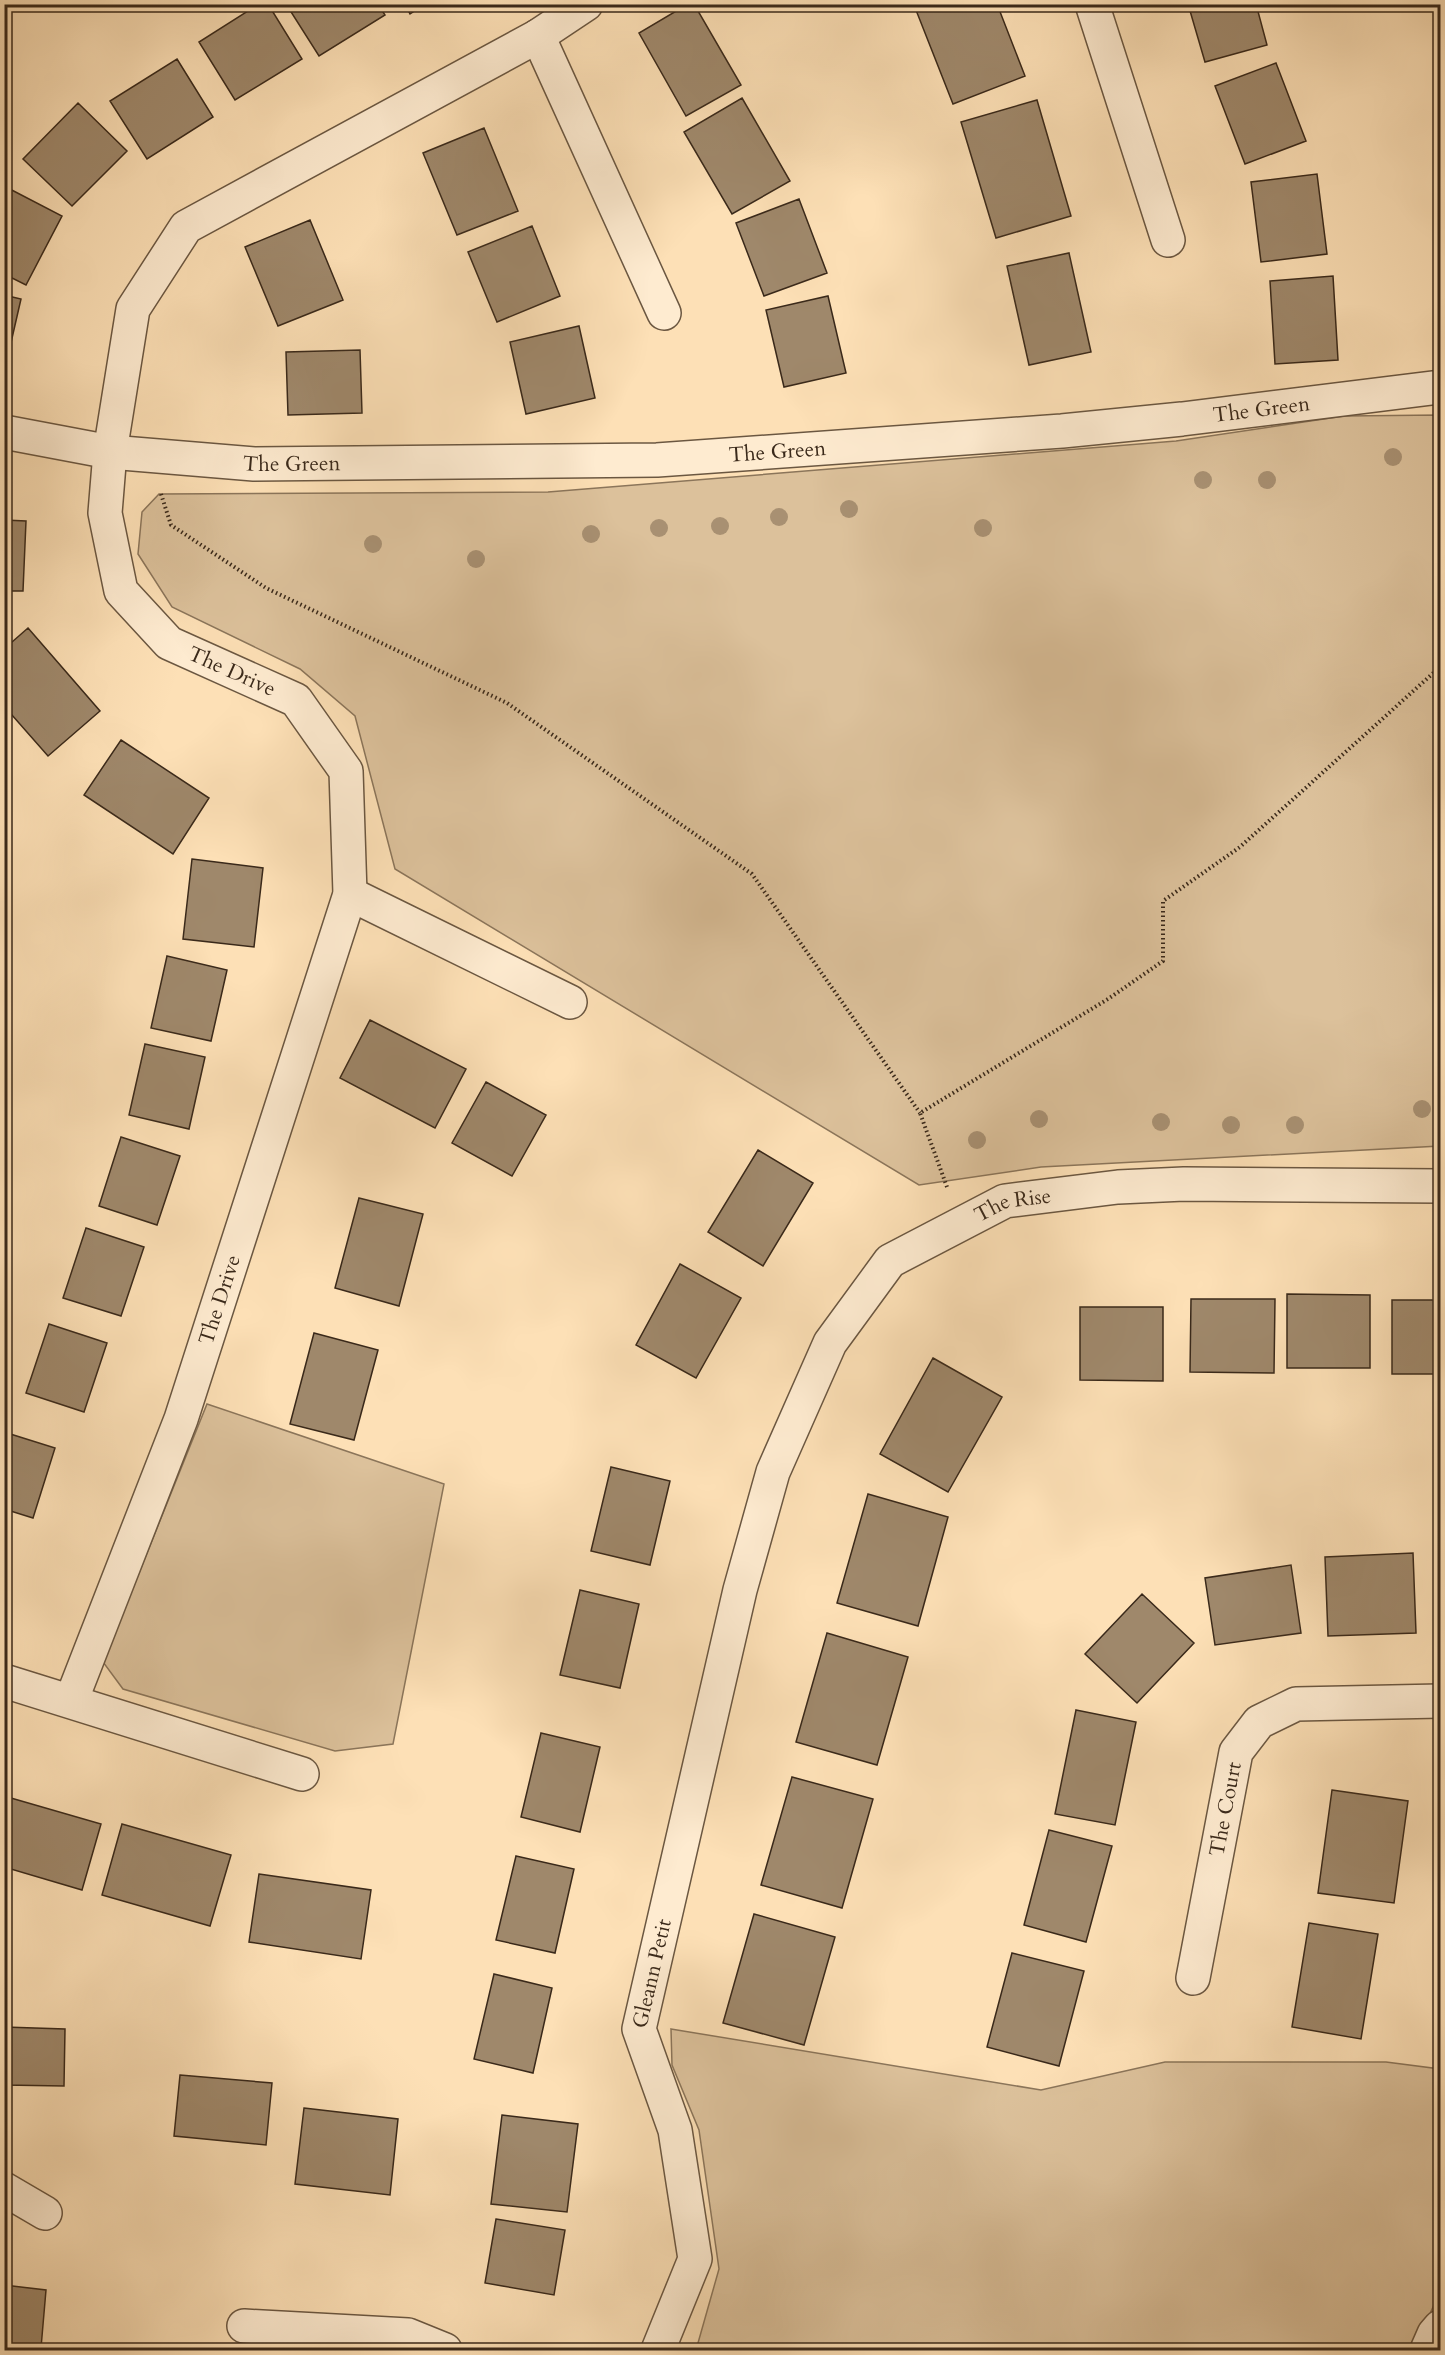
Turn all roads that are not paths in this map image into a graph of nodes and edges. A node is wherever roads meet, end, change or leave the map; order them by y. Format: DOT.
graph roads {
  1 [pos="586,4"];
  2 [pos="1092,4"];
  3 [pos="538,36"];
  4 [pos="1168,240"];
  5 [pos="664,313"];
  6 [pos="1440,387"];
  7 [pos="4,432"];
  8 [pos="110,452"];
  9 [pos="350,894"];
  10 [pos="570,1002"];
  11 [pos="1440,1186"];
  12 [pos="740,1590"];
  13 [pos="4,1681"];
  14 [pos="71,1701"];
  15 [pos="1440,1701"];
  16 [pos="302,1774"];
  17 [pos="1193,1978"];
  18 [pos="4,2189"];
  19 [pos="45,2213"];
  20 [pos="244,2326"];
  21 [pos="1440,2327"];
  22 [pos="445,2350"];
  23 [pos="658,2350"];
  24 [pos="1427,2350"];
  1 -- 3 [label="street"];
  2 -- 4 [label="street"];
  3 -- 5 [label="street"];
  3 -- 8 [label="street"];
  6 -- 8 [label="street, The Green"];
  7 -- 8 [label="street, The Green"];
  8 -- 9 [label="street, The Drive"];
  9 -- 10 [label="street"];
  9 -- 14 [label="street, The Drive"];
  11 -- 12 [label="street, The Rise"];
  12 -- 23 [label="street, Gleann Petit"];
  13 -- 14 [label="street"];
  14 -- 16 [label="street"];
  15 -- 17 [label="street, The Court"];
  18 -- 19 [label="street"];
  20 -- 22 [label="street"];
  21 -- 24 [label="street"];
}
